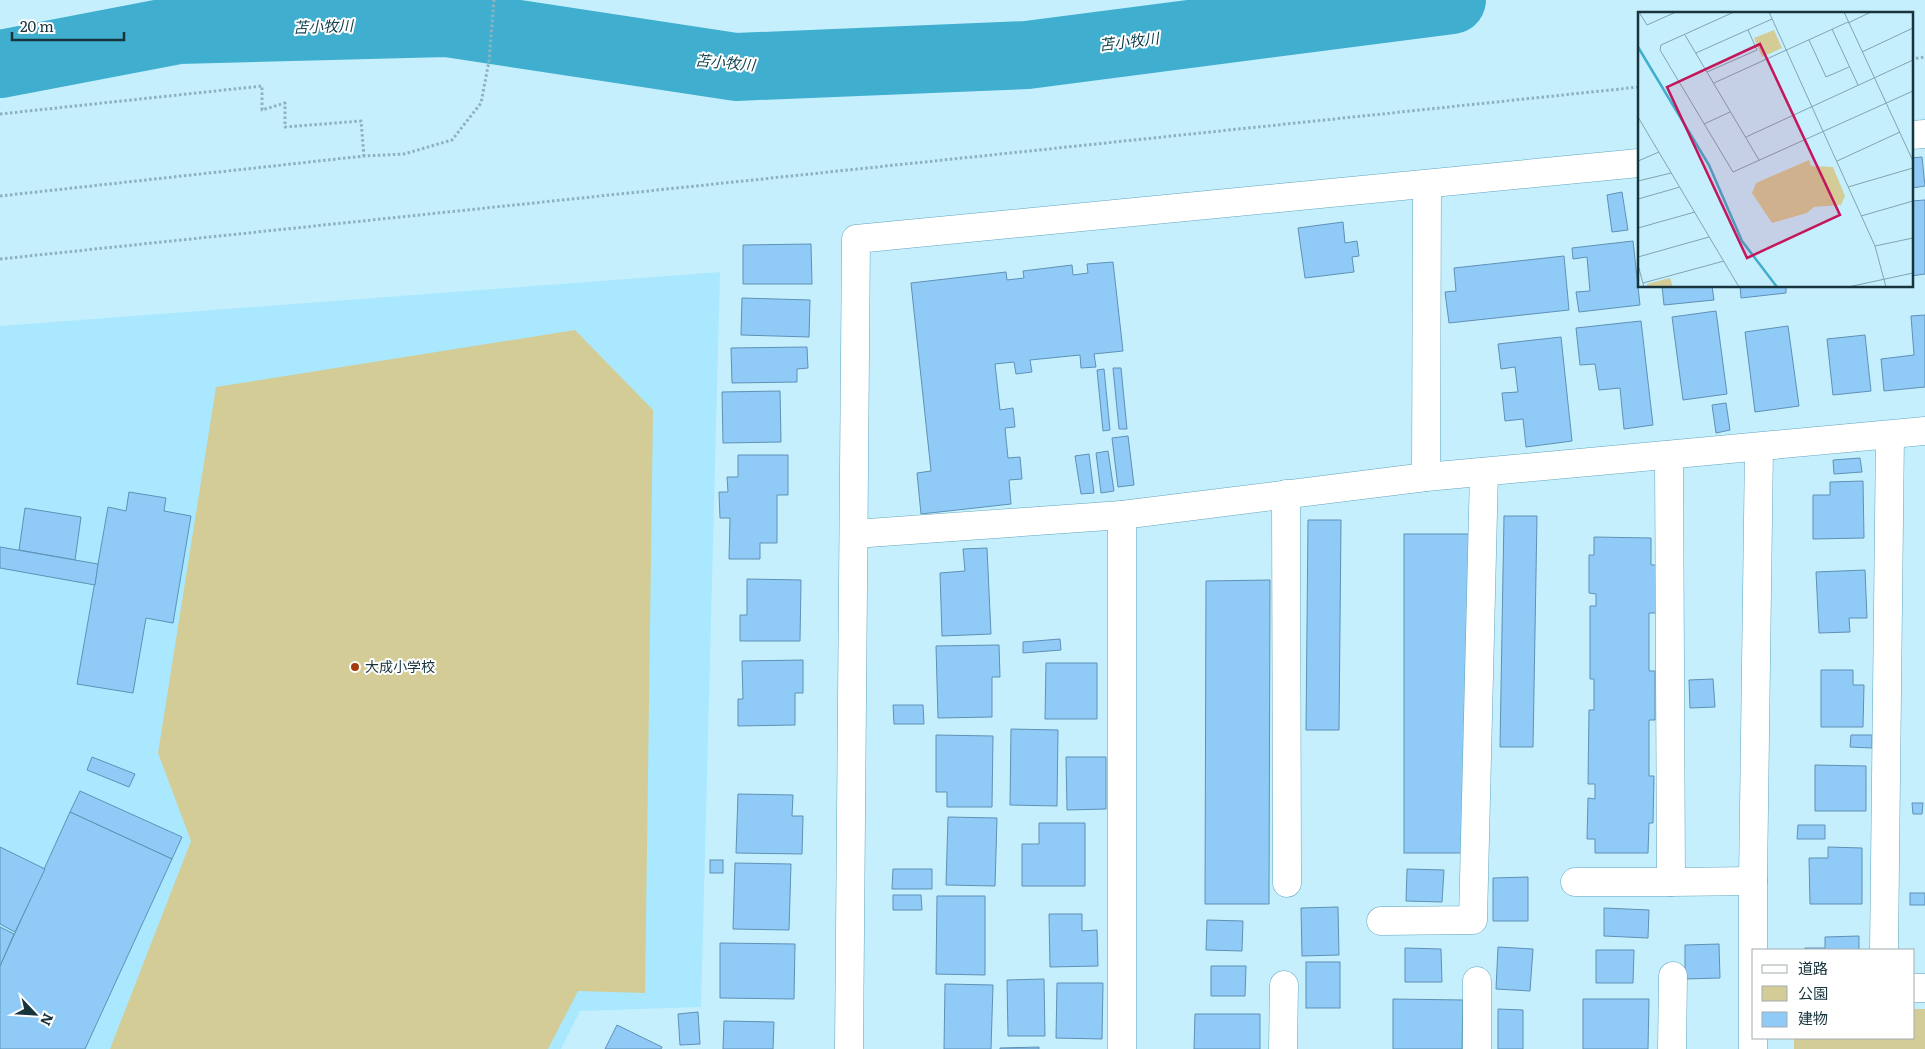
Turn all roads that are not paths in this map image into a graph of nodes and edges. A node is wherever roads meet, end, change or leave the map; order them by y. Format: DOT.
graph roads {
  1 [pos="1925,134"];
  2 [pos="1912,135"];
  3 [pos="1638,163"];
  4 [pos="1427,184"];
  5 [pos="1925,431"];
  6 [pos="1890,435"];
  7 [pos="1759,447"];
  8 [pos="1670,455"];
  9 [pos="1484,472"];
  10 [pos="1426,477"];
  11 [pos="1286,494"];
  12 [pos="1122,514"];
  13 [pos="854,534"];
  14 [pos="1752,881"];
  15 [pos="1576,882"];
  16 [pos="1671,882"];
  17 [pos="1287,883"];
  18 [pos="1381,922"];
  19 [pos="1752,949"];
  20 [pos="1884,949"];
  21 [pos="1673,976"];
  22 [pos="1476,981"];
  23 [pos="1284,985"];
  24 [pos="849,1049"];
  25 [pos="1122,1049"];
  26 [pos="1283,1049"];
  27 [pos="1477,1049"];
  28 [pos="1672,1049"];
  1 -- 2 [label="street"];
  3 -- 4 [label="street"];
  4 -- 10 [label="street"];
  4 -- 13 [label="street"];
  5 -- 6 [label="street"];
  6 -- 7 [label="street"];
  6 -- 20 [label="street"];
  7 -- 8 [label="street"];
  7 -- 14 [label="street"];
  8 -- 9 [label="street"];
  8 -- 16 [label="street"];
  9 -- 10 [label="street"];
  9 -- 18 [label="street"];
  10 -- 11 [label="street"];
  11 -- 12 [label="street"];
  11 -- 17 [label="street"];
  12 -- 13 [label="street"];
  12 -- 25 [label="street"];
  13 -- 24 [label="street"];
  14 -- 16 [label="street"];
  14 -- 19 [label="street"];
  15 -- 16 [label="street"];
  21 -- 28 [label="street"];
  22 -- 27 [label="street"];
  23 -- 26 [label="street"];
}
